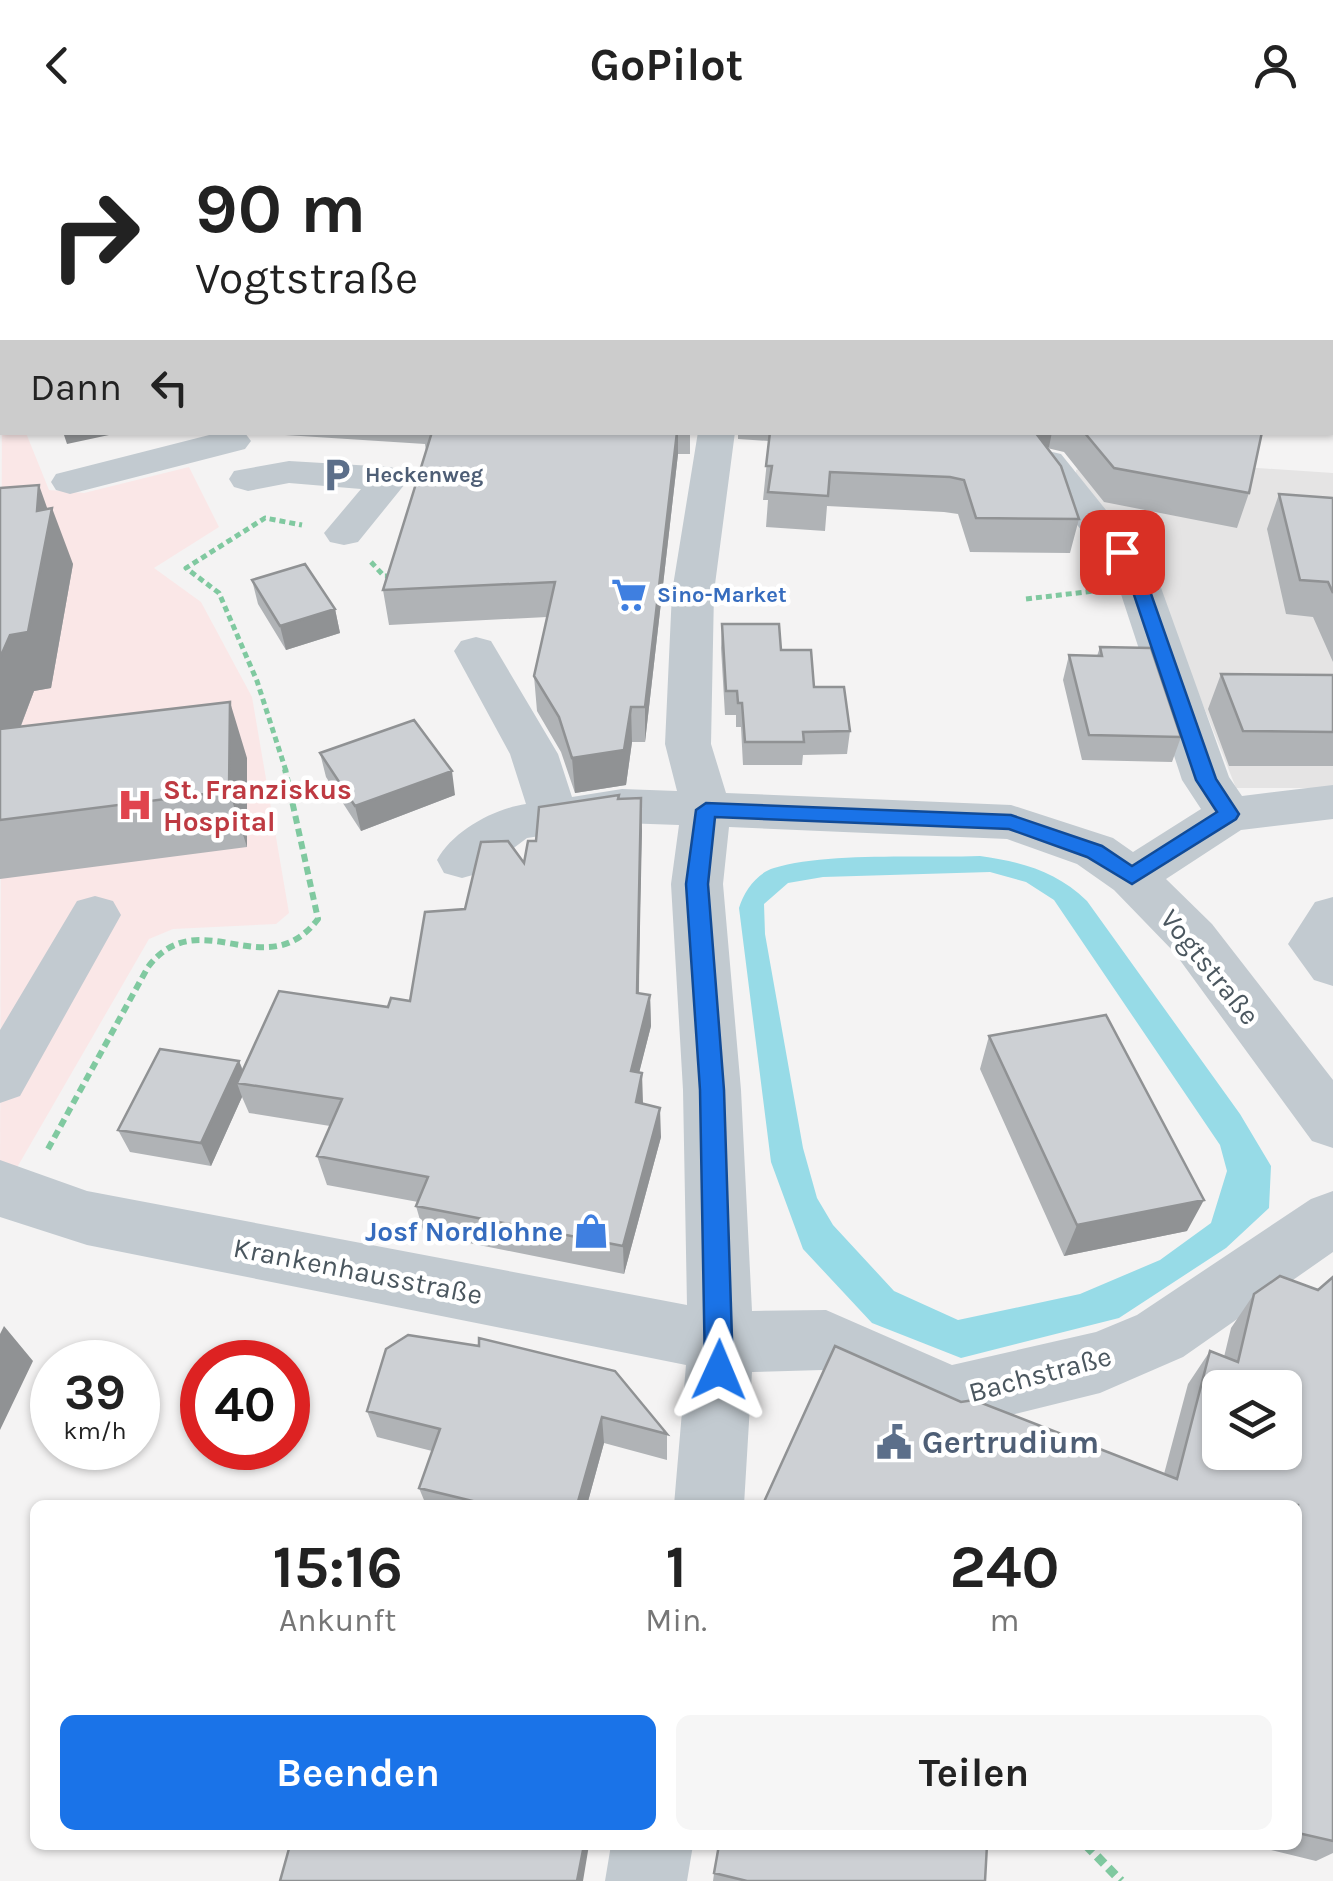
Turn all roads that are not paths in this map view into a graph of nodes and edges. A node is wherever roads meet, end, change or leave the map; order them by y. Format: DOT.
graph roads {
  1 [pos="717,435"];
  2 [pos="230,437"];
  3 [pos="1048,462"];
  4 [pos="248,479"];
  5 [pos="70,482"];
  6 [pos="264,518"];
  7 [pos="344,533"];
  8 [pos="476,651"];
  9 [pos="1333,802"];
  10 [pos="706,810"];
  11 [pos="1229,814"];
  12 [pos="554,816"];
  13 [pos="462,860"];
  14 [pos="1132,876"];
  15 [pos="95,915"];
  16 [pos="1333,916"];
  17 [pos="1333,966"];
  18 [pos="0,1080"];
  19 [pos="1333,1124"];
  20 [pos="10,1192"];
  21 [pos="1333,1218"];
  22 [pos="721,1342"];
  23 [pos="709,1500"];
  24 [pos="651,1850"];
  25 [pos="646,1881"];
  1 -- 10 [label="street"];
  2 -- 4 [label="street"];
  2 -- 5 [label="street"];
  3 -- 11 [label="street"];
  4 -- 6 [label="street"];
  4 -- 7 [label="street"];
  8 -- 12 [label="street"];
  9 -- 11 [label="street"];
  10 -- 12 [label="street, Vogtstraße"];
  10 -- 14 [label="street, Vogtstraße"];
  10 -- 22 [label="street"];
  11 -- 14 [label="street"];
  12 -- 13 [label="street, Vogtstraße"];
  14 -- 19 [label="street, Vogtstraße"];
  15 -- 18 [label="street"];
  16 -- 17 [label="street"];
  20 -- 22 [label="street, Krankenhausstraße"];
  21 -- 22 [label="street, Bachstraße"];
  22 -- 23 [label="street"];
  24 -- 25 [label="street"];
}
